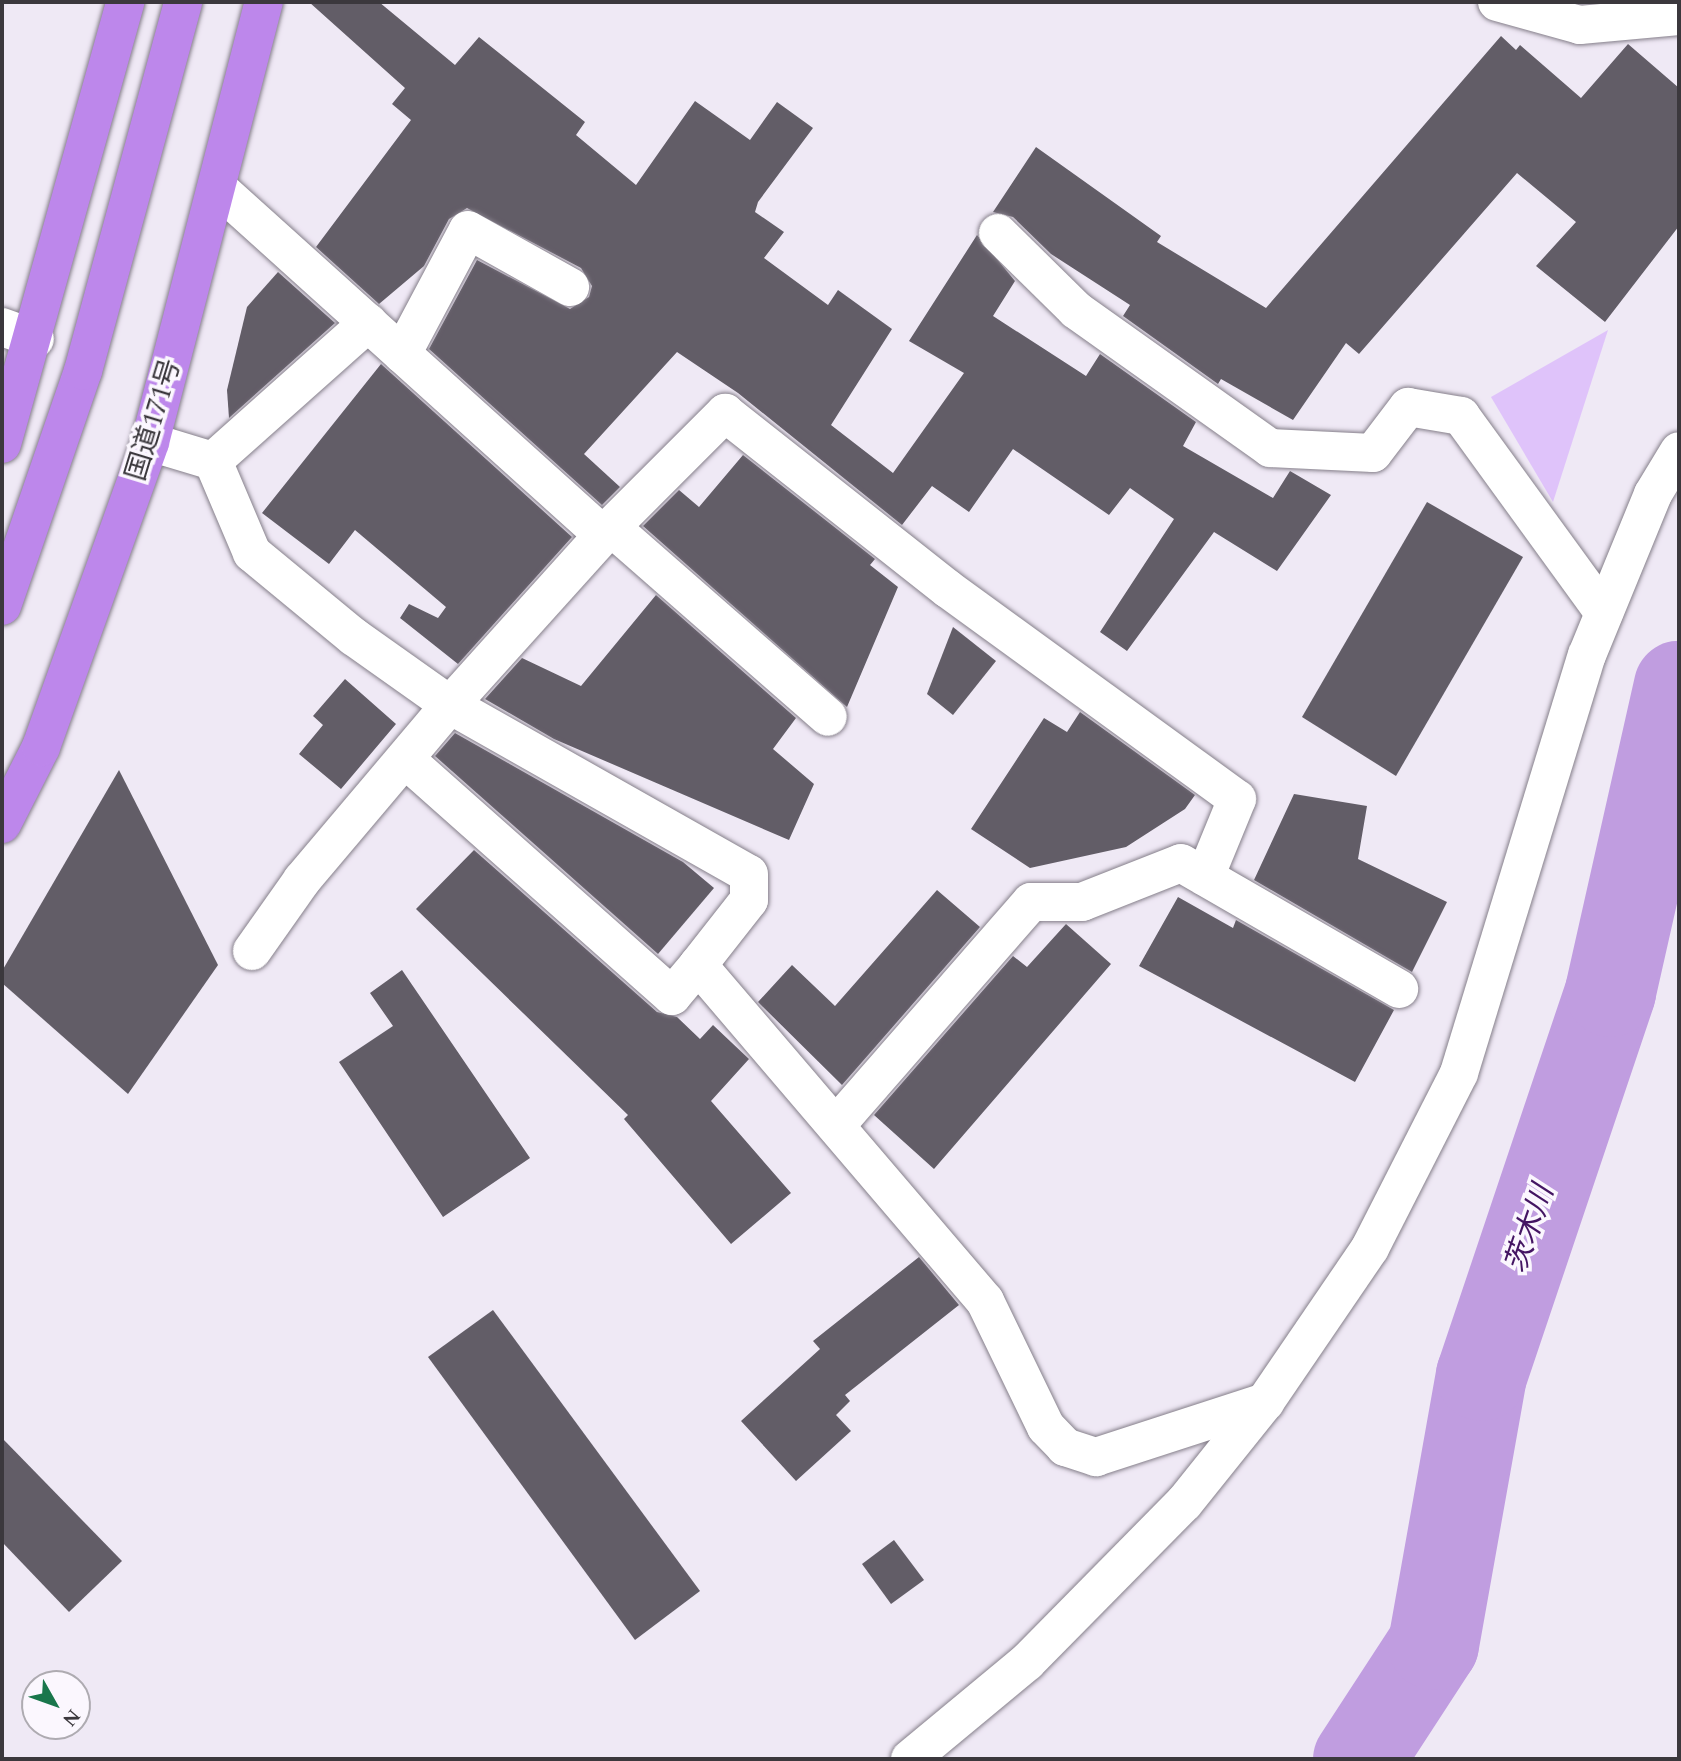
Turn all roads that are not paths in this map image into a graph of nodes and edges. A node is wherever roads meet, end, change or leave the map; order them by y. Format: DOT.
graph roads {
  1 [pos="125,2"];
  2 [pos="183,2"];
  3 [pos="264,2"];
  4 [pos="1497,2"];
  5 [pos="1679,16"];
  6 [pos="217,187"];
  7 [pos="998,233"];
  8 [pos="570,287"];
  9 [pos="368,323"];
  10 [pos="18,333"];
  11 [pos="402,354"];
  12 [pos="150,442"];
  13 [pos="2,444"];
  14 [pos="1679,451"];
  15 [pos="213,461"];
  16 [pos="607,531"];
  17 [pos="2,606"];
  18 [pos="1604,612"];
  19 [pos="450,705"];
  20 [pos="828,717"];
  21 [pos="405,759"];
  22 [pos="2,824"];
  23 [pos="1205,877"];
  24 [pos="252,951"];
  25 [pos="698,964"];
  26 [pos="1399,989"];
  27 [pos="839,1122"];
  28 [pos="1265,1402"];
  29 [pos="910,1759"];
  1 -- 10 [label="highway"];
  2 -- 17 [label="highway"];
  3 -- 6 [label="highway, 国道171号"];
  4 -- 5 [label="street"];
  6 -- 9 [label="street"];
  6 -- 12 [label="highway, 国道171号"];
  7 -- 18 [label="street"];
  8 -- 11 [label="street"];
  9 -- 11 [label="street"];
  9 -- 15 [label="street"];
  10 -- 13 [label="highway"];
  11 -- 16 [label="street"];
  12 -- 15 [label="street"];
  12 -- 22 [label="highway, 国道171号"];
  14 -- 18 [label="street"];
  15 -- 19 [label="street"];
  16 -- 19 [label="street"];
  16 -- 20 [label="street"];
  16 -- 23 [label="street"];
  18 -- 28 [label="street"];
  19 -- 21 [label="street"];
  19 -- 25 [label="street"];
  21 -- 24 [label="street"];
  21 -- 25 [label="street"];
  23 -- 26 [label="street"];
  23 -- 27 [label="street"];
  25 -- 27 [label="street"];
  27 -- 28 [label="street"];
  28 -- 29 [label="street"];
}
